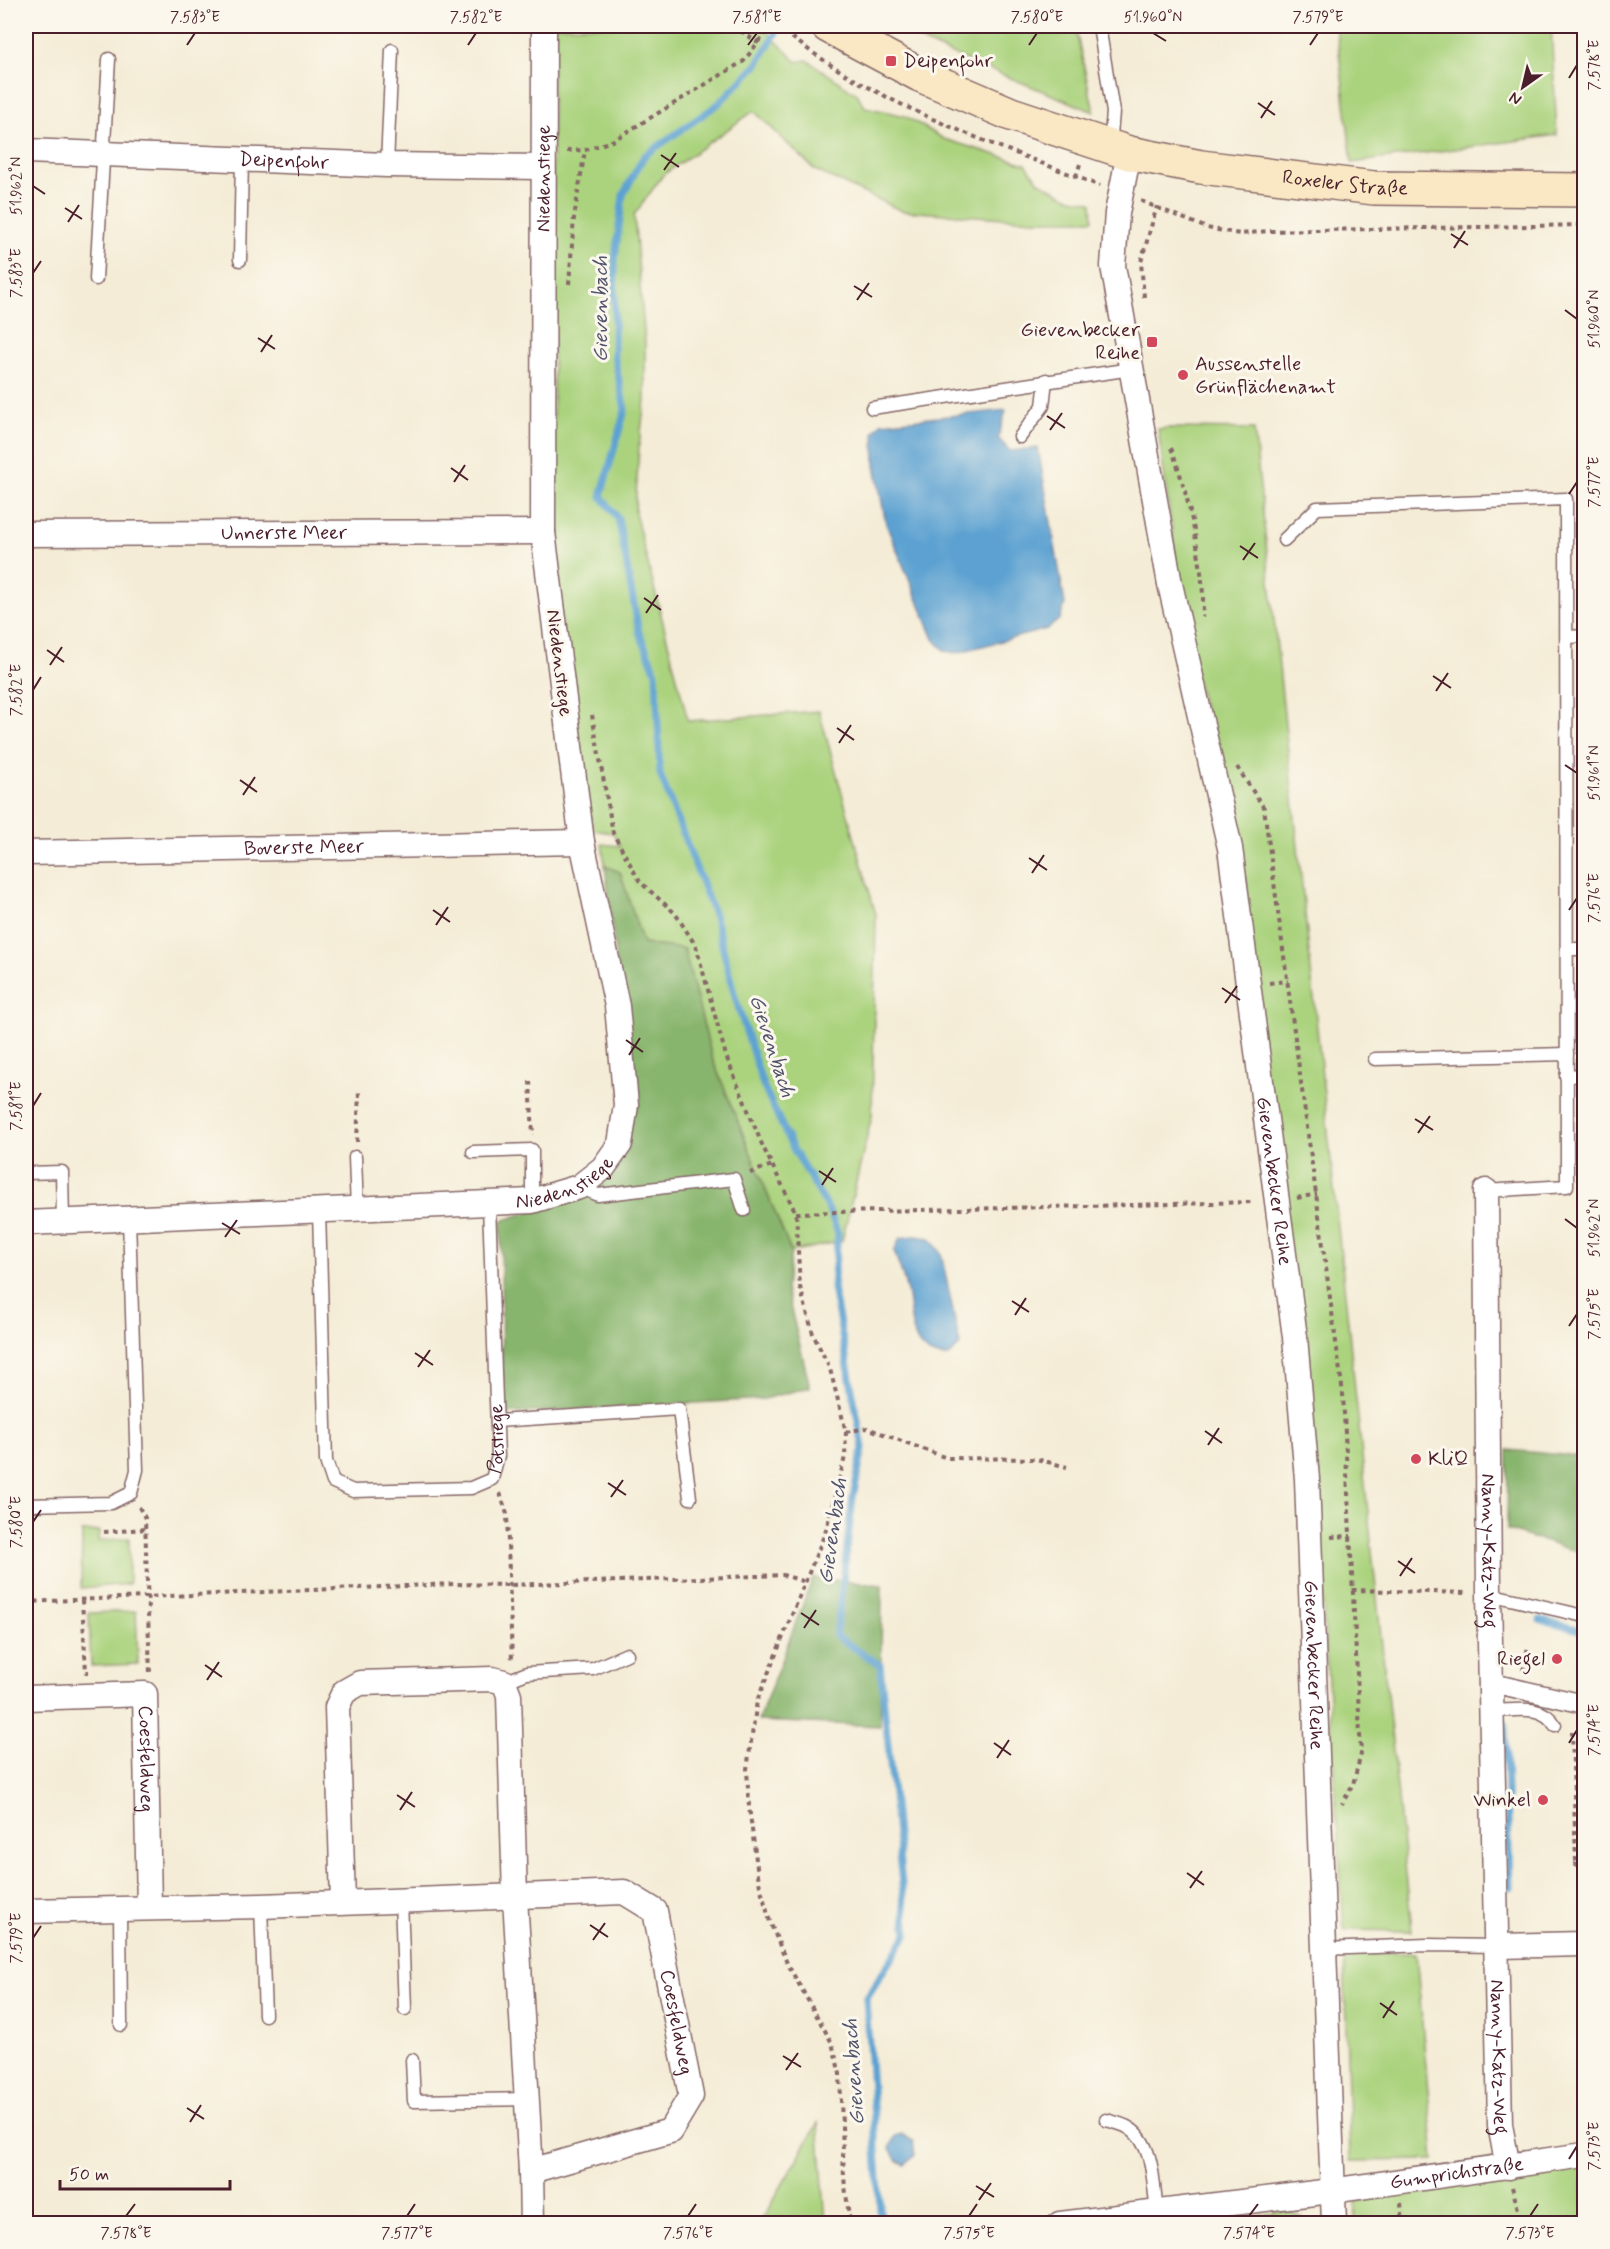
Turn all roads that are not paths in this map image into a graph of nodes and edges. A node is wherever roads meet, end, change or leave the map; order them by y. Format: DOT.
graph roads {
  1 [pos="544,26"];
  2 [pos="828,26"];
  3 [pos="1099,26"];
  4 [pos="392,50"];
  5 [pos="109,58"];
  6 [pos="1120,150"];
  7 [pos="26,151"];
  8 [pos="102,153"];
  9 [pos="242,159"];
  10 [pos="543,159"];
  11 [pos="387,165"];
  12 [pos="1584,189"];
  13 [pos="240,260"];
  14 [pos="96,279"];
  15 [pos="1131,369"];
  16 [pos="1046,380"];
  17 [pos="872,408"];
  18 [pos="1020,437"];
  19 [pos="543,532"];
  20 [pos="26,534"];
  21 [pos="1284,540"];
  22 [pos="1584,636"];
  23 [pos="1568,637"];
  24 [pos="582,842"];
  25 [pos="26,853"];
  26 [pos="1567,949"];
  27 [pos="1584,949"];
  28 [pos="1567,1054"];
  29 [pos="1375,1059"];
  30 [pos="1566,1076"];
  31 [pos="1584,1076"];
  32 [pos="473,1152"];
  33 [pos="355,1157"];
  34 [pos="26,1173"];
  35 [pos="579,1187"];
  36 [pos="1486,1191"];
  37 [pos="532,1201"];
  38 [pos="489,1205"];
  39 [pos="357,1210"];
  40 [pos="744,1210"];
  41 [pos="320,1211"];
  42 [pos="129,1219"];
  43 [pos="63,1221"];
  44 [pos="26,1223"];
  45 [pos="497,1421"];
  46 [pos="690,1498"];
  47 [pos="26,1506"];
  48 [pos="1490,1594"];
  49 [pos="1584,1616"];
  50 [pos="627,1654"];
  51 [pos="504,1682"];
  52 [pos="1492,1683"];
  53 [pos="26,1698"];
  54 [pos="1576,1702"];
  55 [pos="1492,1711"];
  56 [pos="1555,1725"];
  57 [pos="515,1898"];
  58 [pos="401,1900"];
  59 [pos="342,1902"];
  60 [pos="261,1906"];
  61 [pos="120,1908"];
  62 [pos="149,1908"];
  63 [pos="26,1911"];
  64 [pos="1584,1944"];
  65 [pos="1498,1946"];
  66 [pos="1323,1948"];
  67 [pos="405,2009"];
  68 [pos="265,2015"];
  69 [pos="121,2025"];
  70 [pos="412,2060"];
  71 [pos="528,2099"];
  72 [pos="1106,2120"];
  73 [pos="1584,2155"];
  74 [pos="1508,2167"];
  75 [pos="531,2171"];
  76 [pos="1331,2192"];
  77 [pos="1157,2213"];
  78 [pos="1132,2220"];
  79 [pos="532,2223"];
  80 [pos="1060,2223"];
  81 [pos="1334,2223"];
  1 -- 10 [label="street, Niedenstiege"];
  2 -- 6 [label="main road, Roxeler Straße"];
  3 -- 6 [label="lane"];
  4 -- 11 [label="lane"];
  5 -- 8 [label="lane"];
  6 -- 12 [label="main road, Roxeler Straße"];
  6 -- 15 [label="street, Gievenbecker Reihe"];
  7 -- 8 [label="street, Deipenfohr"];
  8 -- 9 [label="street, Deipenfohr"];
  8 -- 14 [label="lane"];
  9 -- 11 [label="street, Deipenfohr"];
  9 -- 13 [label="lane"];
  10 -- 11 [label="street, Deipenfohr"];
  10 -- 19 [label="street, Niedenstiege"];
  15 -- 16 [label="lane"];
  15 -- 66 [label="street, Gievenbecker Reihe"];
  16 -- 17 [label="lane"];
  16 -- 18 [label="lane"];
  19 -- 20 [label="street, Unnerste Meer"];
  19 -- 24 [label="street, Niedenstiege"];
  21 -- 23 [label="lane"];
  22 -- 23 [label="lane"];
  23 -- 26 [label="lane"];
  24 -- 25 [label="street, Boverste Meer"];
  24 -- 35 [label="street, Niedenstiege"];
  26 -- 27 [label="lane"];
  26 -- 28 [label="lane"];
  28 -- 29 [label="lane"];
  28 -- 30 [label="lane"];
  30 -- 31 [label="lane"];
  30 -- 36 [label="lane"];
  32 -- 37 [label="lane"];
  33 -- 39 [label="lane"];
  34 -- 43 [label="lane"];
  35 -- 37 [label="street, Niedenstiege"];
  35 -- 40 [label="lane"];
  36 -- 48 [label="street, Nanny-Katz-Weg"];
  37 -- 38 [label="street, Niedenstiege"];
  38 -- 39 [label="street"];
  38 -- 45 [label="lane, Potstiege"];
  39 -- 41 [label="street"];
  41 -- 42 [label="street"];
  41 -- 45 [label="lane, Potstiege"];
  42 -- 43 [label="street"];
  42 -- 47 [label="lane"];
  43 -- 44 [label="street"];
  45 -- 46 [label="lane"];
  48 -- 49 [label="lane"];
  48 -- 52 [label="street, Nanny-Katz-Weg"];
  50 -- 51 [label="lane"];
  51 -- 57 [label="street"];
  51 -- 59 [label="street"];
  52 -- 54 [label="street"];
  52 -- 55 [label="street, Nanny-Katz-Weg"];
  53 -- 62 [label="street, Coesfeldweg"];
  55 -- 56 [label="lane"];
  55 -- 65 [label="street, Nanny-Katz-Weg"];
  57 -- 58 [label="street, Coesfeldweg"];
  57 -- 71 [label="street"];
  57 -- 75 [label="street, Coesfeldweg"];
  58 -- 59 [label="street, Coesfeldweg"];
  58 -- 67 [label="lane"];
  59 -- 60 [label="street, Coesfeldweg"];
  60 -- 62 [label="street, Coesfeldweg"];
  60 -- 68 [label="lane"];
  61 -- 62 [label="street, Coesfeldweg"];
  61 -- 63 [label="street, Coesfeldweg"];
  61 -- 69 [label="lane"];
  64 -- 65 [label="street"];
  65 -- 66 [label="lane"];
  65 -- 74 [label="street, Nanny-Katz-Weg"];
  66 -- 76 [label="street, Gievenbecker Reihe"];
  70 -- 71 [label="lane"];
  71 -- 75 [label="street"];
  72 -- 77 [label="lane"];
  73 -- 74 [label="street, Gumprichstraße"];
  74 -- 76 [label="street, Gumprichstraße"];
  75 -- 79 [label="street"];
  76 -- 77 [label="street, Gumprichstraße"];
  76 -- 81 [label="street, Gievenbecker Reihe"];
  77 -- 78 [label="street, Gumprichstraße"];
  78 -- 80 [label="street, Gumprichstraße"];
}
